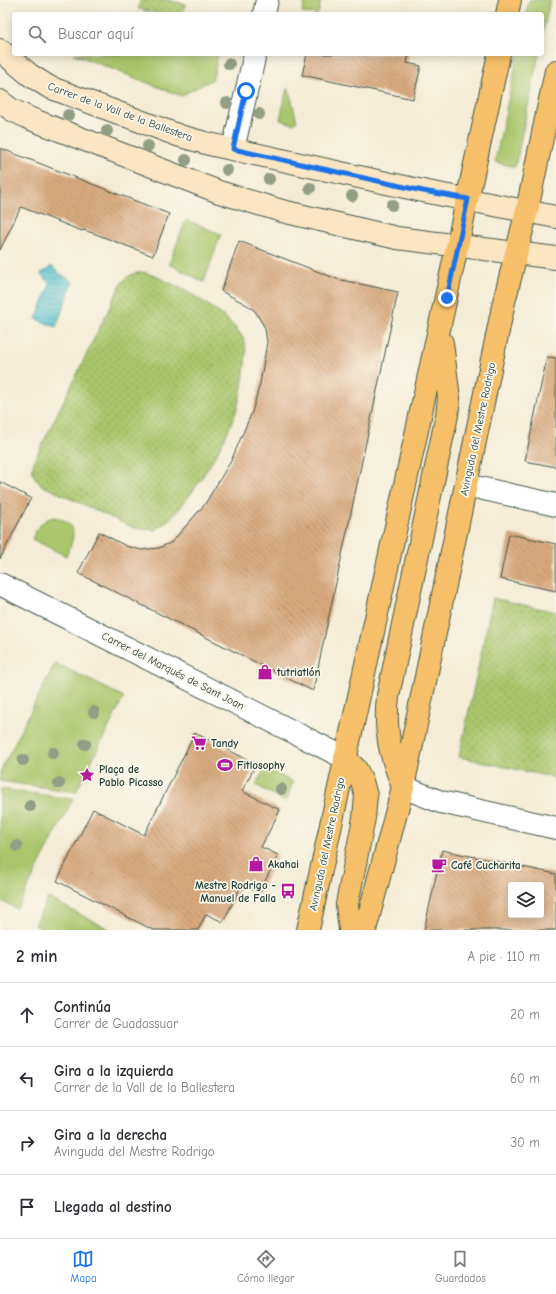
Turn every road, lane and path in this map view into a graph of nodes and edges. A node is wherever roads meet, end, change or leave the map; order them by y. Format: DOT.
graph roads {
  1 [pos="267,0"];
  2 [pos="510,0"];
  3 [pos="264,12"];
  4 [pos="507,12"];
  5 [pos="0,50"];
  6 [pos="255,56"];
  7 [pos="499,56"];
  8 [pos="556,71"];
  9 [pos="0,100"];
  10 [pos="233,149"];
  11 [pos="468,199"];
  12 [pos="527,210"];
  13 [pos="556,217"];
  14 [pos="458,246"];
  15 [pos="516,253"];
  16 [pos="556,258"];
  17 [pos="441,323"];
  18 [pos="466,485"];
  19 [pos="556,505"];
  20 [pos="0,584"];
  21 [pos="345,758"];
  22 [pos="403,787"];
  23 [pos="556,828"];
  24 [pos="308,930"];
  25 [pos="350,930"];
  26 [pos="365,930"];
  1 -- 3 [label="street"];
  2 -- 4 [label="main road"];
  5 -- 10 [label="street, Carrer de la Vall de la Ballestera"];
  6 -- 10 [label="street"];
  7 -- 11 [label="main road, Avinguda del Mestre Rodrigo"];
  8 -- 12 [label="main road, Avinguda del Mestre Rodrigo"];
  9 -- 14 [label="street"];
  10 -- 11 [label="street, Carrer de la Vall de la Ballestera"];
  11 -- 12 [label="street, Carrer de la Vall de la Ballestera"];
  11 -- 14 [label="main road, Avinguda del Mestre Rodrigo"];
  12 -- 13 [label="street, Carrer de la Vall de la Ballestera"];
  12 -- 15 [label="main road, Avinguda del Mestre Rodrigo"];
  14 -- 15 [label="street"];
  14 -- 17 [label="main road, Avinguda del Mestre Rodrigo"];
  15 -- 16 [label="street"];
  15 -- 18 [label="main road, Avinguda del Mestre Rodrigo"];
  17 -- 21 [label="main road, Avinguda del Mestre Rodrigo"];
  17 -- 22 [label="main road, Avinguda del Mestre Rodrigo"];
  18 -- 19 [label="street"];
  18 -- 22 [label="main road, Avinguda del Mestre Rodrigo"];
  20 -- 21 [label="street, Carrer del Marqués de Sant Joan"];
  21 -- 24 [label="main road, Avinguda del Mestre Rodrigo"];
  21 -- 25 [label="main road, Avinguda del Mestre Rodrigo"];
  22 -- 23 [label="street"];
  22 -- 26 [label="main road, Avinguda del Mestre Rodrigo"];
}
